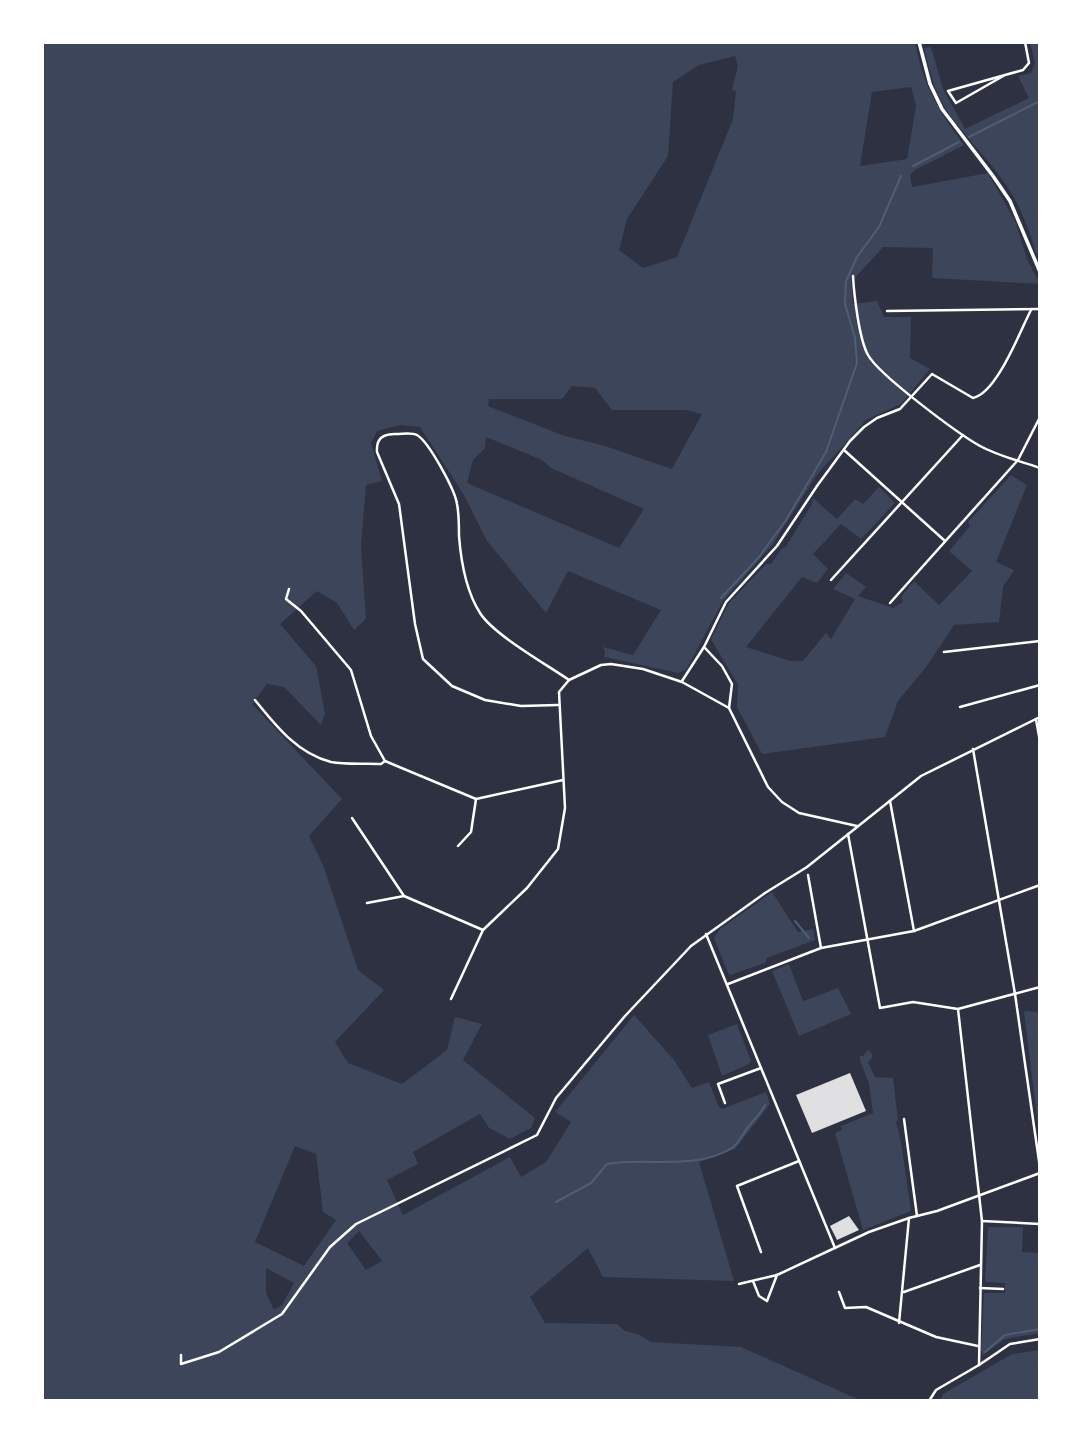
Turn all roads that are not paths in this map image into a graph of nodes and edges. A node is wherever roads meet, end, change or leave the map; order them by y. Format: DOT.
graph roads {
  1 [pos="919,42"];
  2 [pos="1025,42"];
  3 [pos="1005,75"];
  4 [pos="1038,263"];
  5 [pos="1040,272"];
  6 [pos="853,276"];
  7 [pos="1040,309"];
  8 [pos="1031,310"];
  9 [pos="887,311"];
  10 [pos="912,397"];
  11 [pos="1040,417"];
  12 [pos="963,435"];
  13 [pos="844,450"];
  14 [pos="1017,460"];
  15 [pos="1040,468"];
  16 [pos="901,501"];
  17 [pos="944,541"];
  18 [pos="831,580"];
  19 [pos="289,589"];
  20 [pos="890,603"];
  21 [pos="1040,642"];
  22 [pos="704,647"];
  23 [pos="944,652"];
  24 [pos="569,680"];
  25 [pos="682,682"];
  26 [pos="1040,685"];
  27 [pos="255,700"];
  28 [pos="558,705"];
  29 [pos="960,707"];
  30 [pos="729,708"];
  31 [pos="1038,718"];
  32 [pos="1040,741"];
  33 [pos="973,749"];
  34 [pos="385,761"];
  35 [pos="563,780"];
  36 [pos="476,799"];
  37 [pos="890,801"];
  38 [pos="352,818"];
  39 [pos="857,826"];
  40 [pos="848,834"];
  41 [pos="458,846"];
  42 [pos="808,875"];
  43 [pos="1040,885"];
  44 [pos="404,896"];
  45 [pos="999,899"];
  46 [pos="367,903"];
  47 [pos="483,930"];
  48 [pos="914,930"];
  49 [pos="706,934"];
  50 [pos="868,939"];
  51 [pos="821,948"];
  52 [pos="728,984"];
  53 [pos="1040,987"];
  54 [pos="1015,993"];
  55 [pos="451,999"];
  56 [pos="958,1009"];
  57 [pos="762,1068"];
  58 [pos="725,1103"];
  59 [pos="904,1119"];
  60 [pos="800,1161"];
  61 [pos="1040,1170"];
  62 [pos="978,1196"];
  63 [pos="917,1216"];
  64 [pos="909,1217"];
  65 [pos="982,1220"];
  66 [pos="1040,1224"];
  67 [pos="835,1248"];
  68 [pos="761,1252"];
  69 [pos="981,1265"];
  70 [pos="777,1275"];
  71 [pos="753,1281"];
  72 [pos="739,1284"];
  73 [pos="980,1289"];
  74 [pos="1003,1289"];
  75 [pos="839,1292"];
  76 [pos="904,1292"];
  77 [pos="899,1323"];
  78 [pos="1040,1339"];
  79 [pos="978,1346"];
  80 [pos="181,1355"];
  81 [pos="979,1365"];
  82 [pos="929,1401"];
  1 -- 4 [label="street"];
  2 -- 3 [label="street"];
  3 -- 3 [label="street"];
  4 -- 5 [label="street"];
  6 -- 10 [label="street"];
  7 -- 8 [label="street"];
  8 -- 9 [label="street"];
  8 -- 10 [label="street"];
  10 -- 12 [label="street"];
  10 -- 13 [label="street"];
  11 -- 14 [label="street"];
  12 -- 14 [label="street"];
  12 -- 16 [label="street"];
  13 -- 16 [label="street"];
  13 -- 22 [label="street"];
  14 -- 15 [label="street"];
  14 -- 17 [label="street"];
  16 -- 17 [label="street"];
  16 -- 18 [label="street"];
  17 -- 20 [label="street"];
  19 -- 34 [label="street"];
  21 -- 23 [label="street"];
  22 -- 25 [label="street"];
  22 -- 30 [label="street"];
  24 -- 25 [label="street"];
  24 -- 28 [label="street"];
  24 -- 28 [label="street"];
  25 -- 30 [label="street"];
  26 -- 29 [label="street"];
  27 -- 34 [label="street"];
  28 -- 35 [label="street"];
  30 -- 39 [label="street"];
  31 -- 32 [label="street"];
  31 -- 33 [label="street"];
  33 -- 37 [label="street"];
  33 -- 45 [label="street"];
  34 -- 36 [label="street"];
  35 -- 36 [label="street"];
  35 -- 47 [label="street"];
  36 -- 41 [label="street"];
  37 -- 39 [label="street"];
  37 -- 48 [label="street"];
  38 -- 44 [label="street"];
  39 -- 40 [label="street"];
  40 -- 49 [label="street"];
  40 -- 50 [label="street"];
  42 -- 51 [label="street"];
  43 -- 45 [label="street"];
  44 -- 46 [label="street"];
  44 -- 47 [label="street"];
  45 -- 48 [label="street"];
  45 -- 54 [label="street"];
  47 -- 55 [label="street"];
  48 -- 50 [label="street"];
  49 -- 52 [label="street"];
  49 -- 80 [label="street"];
  50 -- 51 [label="street"];
  50 -- 56 [label="street"];
  51 -- 52 [label="street"];
  52 -- 57 [label="street"];
  53 -- 54 [label="street"];
  54 -- 56 [label="street"];
  54 -- 61 [label="street"];
  56 -- 62 [label="street"];
  57 -- 58 [label="street"];
  57 -- 60 [label="street"];
  59 -- 63 [label="street"];
  60 -- 67 [label="street"];
  60 -- 68 [label="street"];
  61 -- 62 [label="street"];
  62 -- 63 [label="street"];
  62 -- 65 [label="street"];
  63 -- 64 [label="street"];
  64 -- 67 [label="street"];
  64 -- 76 [label="street"];
  65 -- 66 [label="street"];
  65 -- 69 [label="street"];
  67 -- 70 [label="street"];
  69 -- 73 [label="street"];
  69 -- 76 [label="street"];
  70 -- 71 [label="street"];
  70 -- 71 [label="street"];
  71 -- 72 [label="street"];
  73 -- 74 [label="street"];
  73 -- 79 [label="street"];
  75 -- 77 [label="street"];
  76 -- 77 [label="street"];
  77 -- 79 [label="street"];
  78 -- 81 [label="street"];
  79 -- 81 [label="street"];
  81 -- 82 [label="street"];
}
